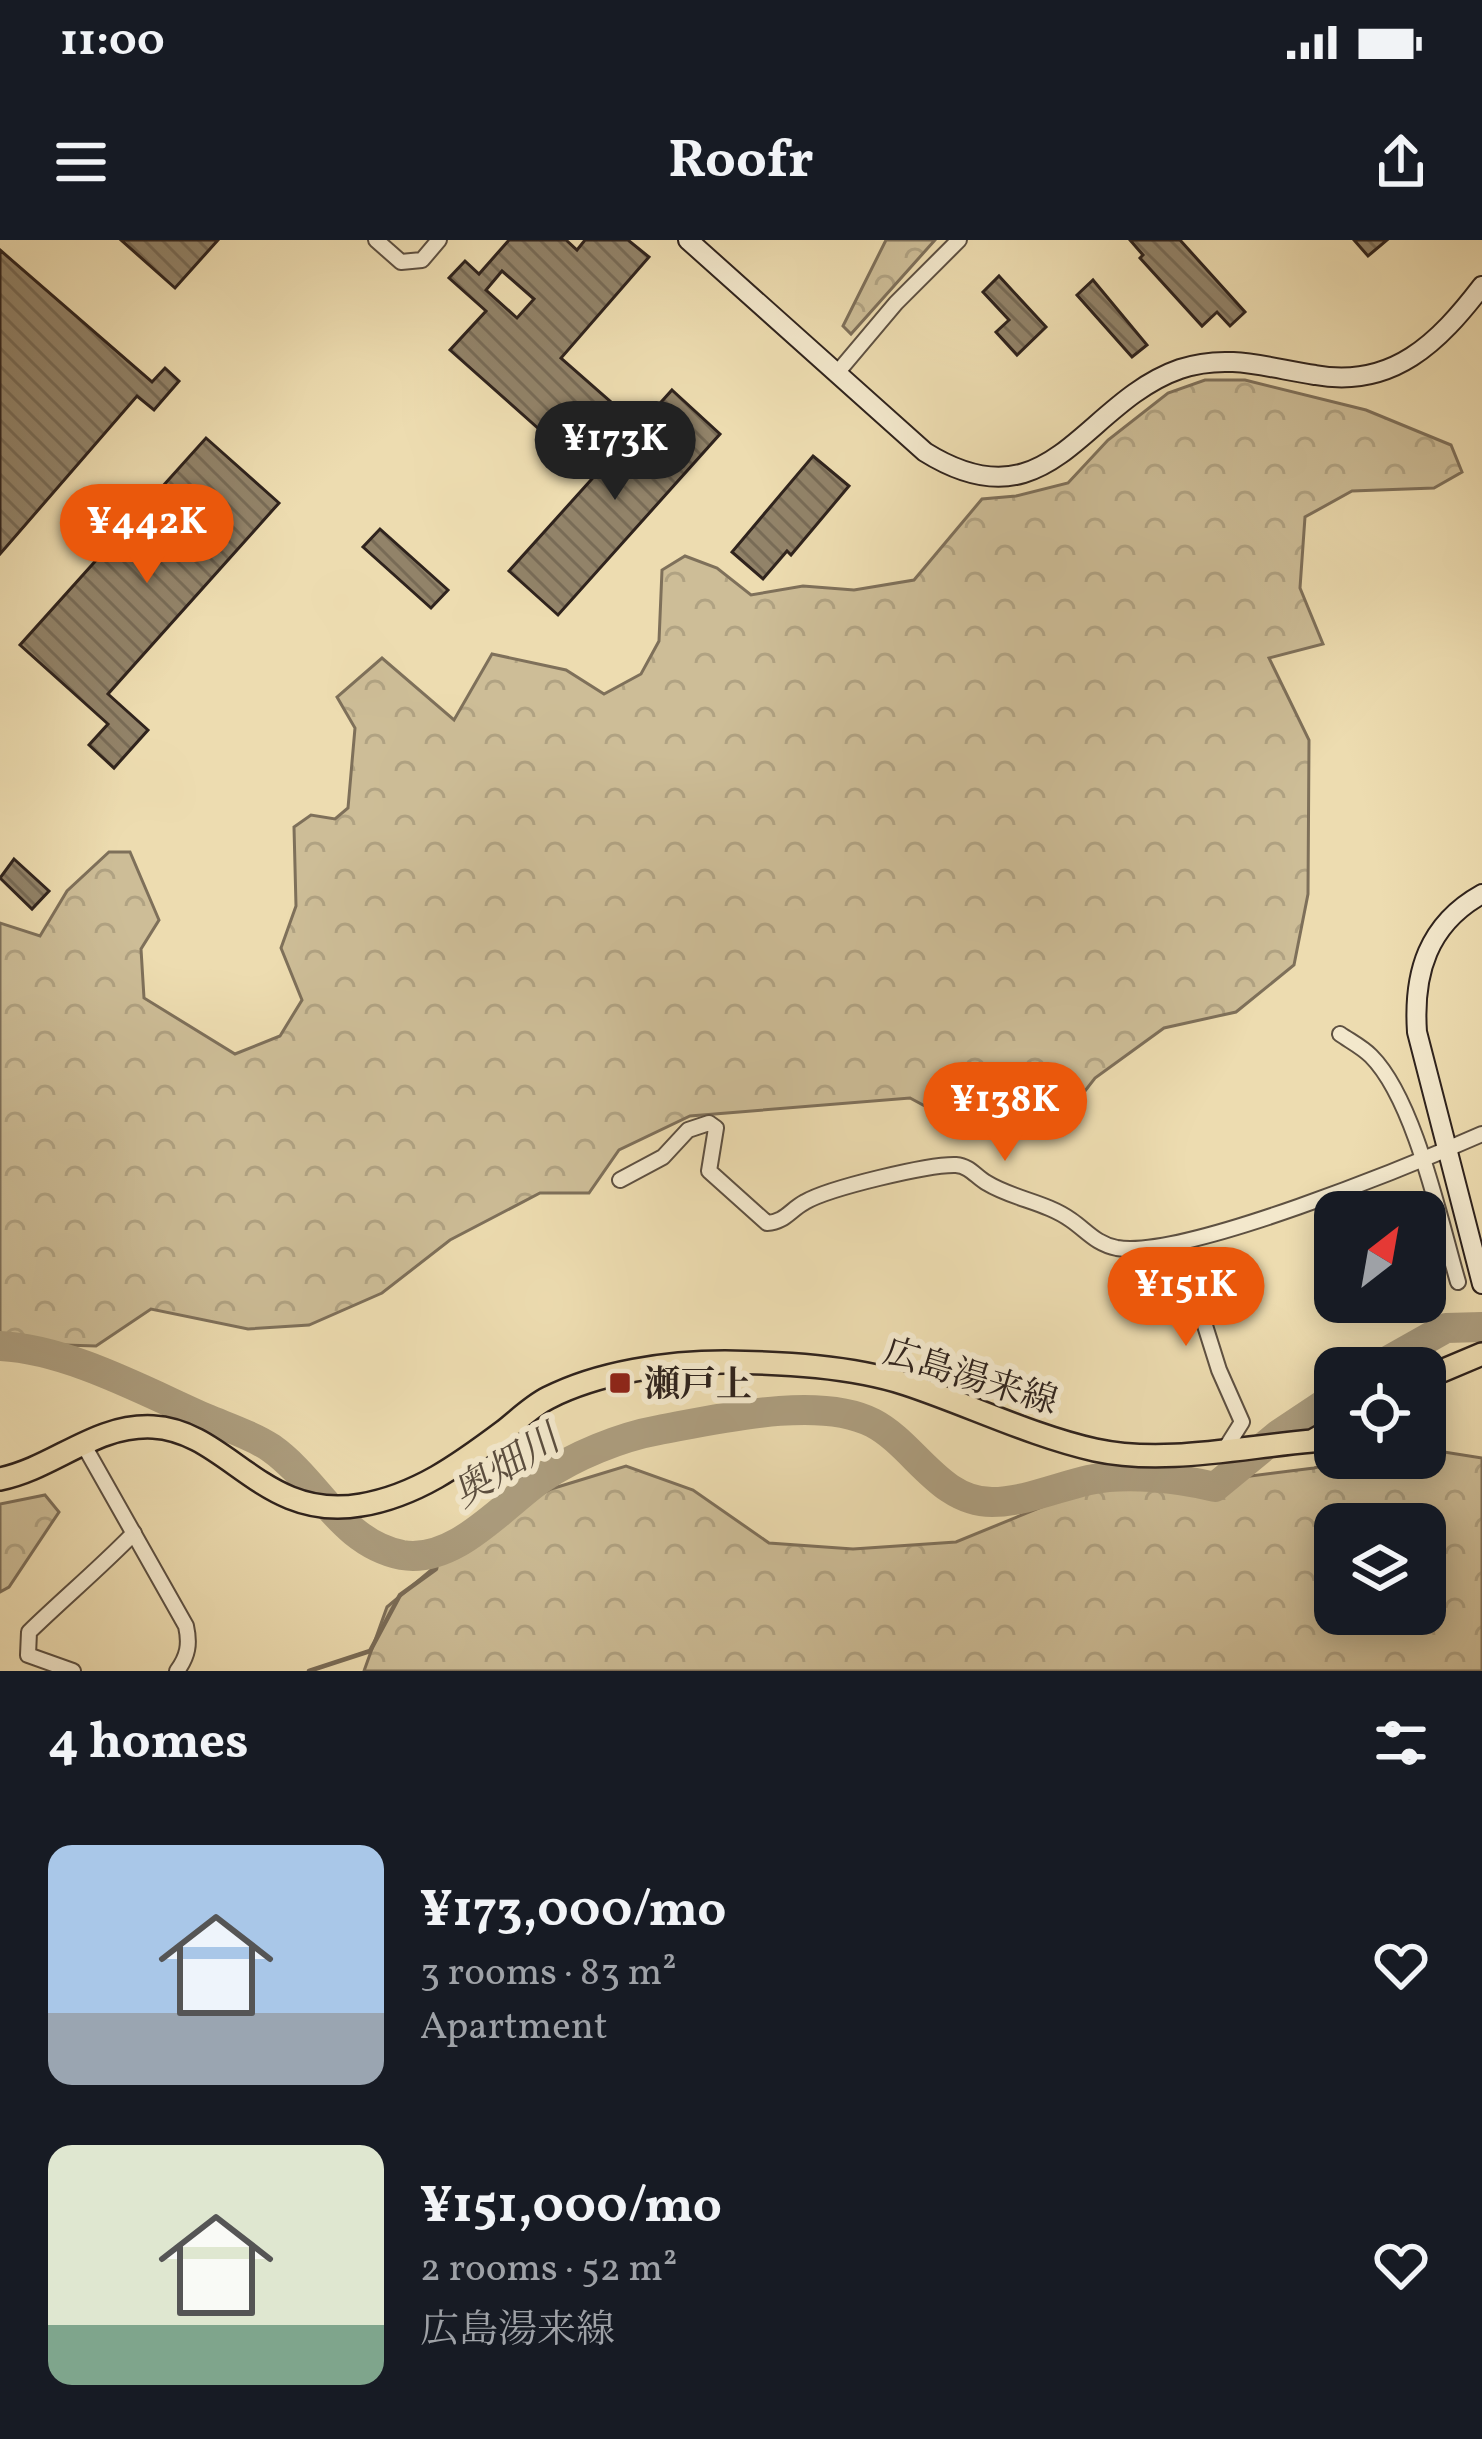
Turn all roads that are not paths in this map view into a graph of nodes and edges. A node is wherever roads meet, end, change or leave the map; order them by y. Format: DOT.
graph roads {
  1 [pos="376,240"];
  2 [pos="439,240"];
  3 [pos="688,240"];
  4 [pos="959,240"];
  5 [pos="1482,286"];
  6 [pos="837,373"];
  7 [pos="1482,894"];
  8 [pos="1340,1034"];
  9 [pos="1482,1134"];
  10 [pos="1447,1150"];
  11 [pos="1422,1159"];
  12 [pos="620,1180"];
  13 [pos="1171,1245"];
  14 [pos="1458,1282"];
  15 [pos="1482,1284"];
  16 [pos="1482,1354"];
  17 [pos="1446,1369"];
  18 [pos="1314,1440"];
  19 [pos="82,1442"];
  20 [pos="1231,1449"];
  21 [pos="0,1479"];
  22 [pos="134,1533"];
  23 [pos="73,1671"];
  24 [pos="177,1671"];
  1 -- 2 [label="street"];
  3 -- 6 [label="street"];
  4 -- 6 [label="street"];
  5 -- 6 [label="street"];
  7 -- 10 [label="street"];
  8 -- 11 [label="street"];
  9 -- 10 [label="street"];
  10 -- 11 [label="street"];
  10 -- 15 [label="street"];
  11 -- 13 [label="street"];
  11 -- 14 [label="street"];
  12 -- 13 [label="street"];
  13 -- 20 [label="street"];
  16 -- 17 [label="main road"];
  18 -- 20 [label="main road, 広島湯来線"];
  19 -- 20 [label="main road, 広島湯来線"];
  19 -- 21 [label="main road, 広島湯来線"];
  19 -- 22 [label="street"];
  22 -- 23 [label="street"];
  22 -- 24 [label="street"];
}
